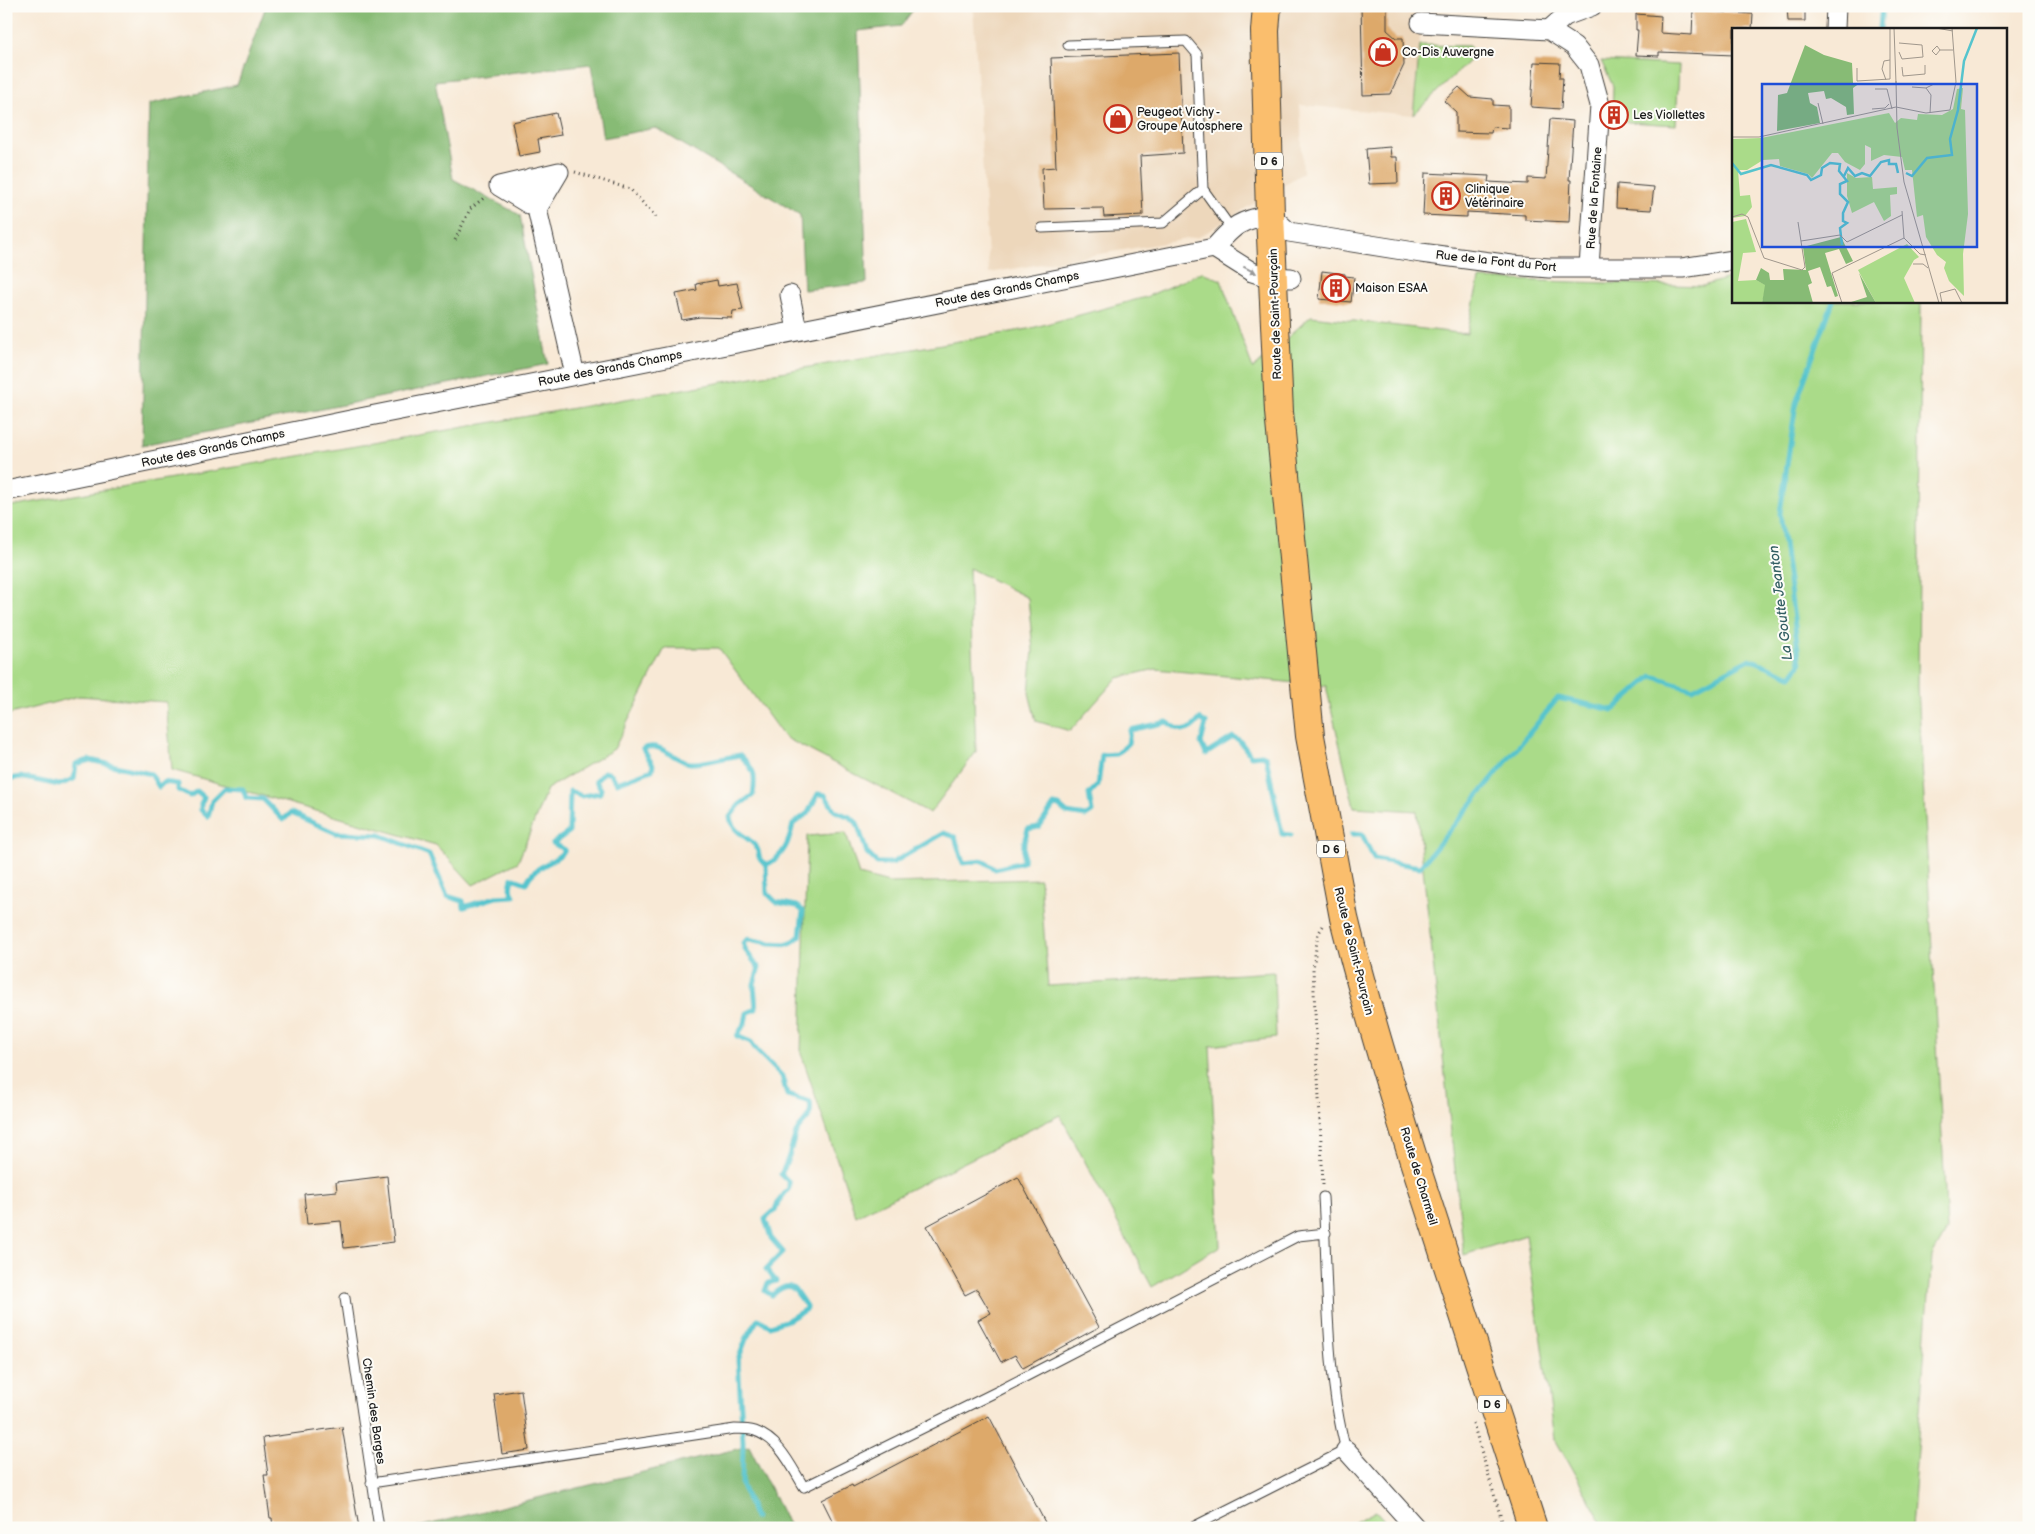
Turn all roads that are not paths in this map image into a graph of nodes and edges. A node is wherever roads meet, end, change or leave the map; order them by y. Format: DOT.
graph roads {
  1 [pos="1267,6"];
  2 [pos="1273,6"];
  3 [pos="1592,6"];
  4 [pos="1836,6"];
  5 [pos="1421,23"];
  6 [pos="1835,28"];
  7 [pos="1549,30"];
  8 [pos="1068,45"];
  9 [pos="530,178"];
  10 [pos="1202,189"];
  11 [pos="537,209"];
  12 [pos="1280,224"];
  13 [pos="1042,228"];
  14 [pos="1231,228"];
  15 [pos="1214,248"];
  16 [pos="1732,260"];
  17 [pos="1589,267"];
  18 [pos="1282,278"];
  19 [pos="790,296"];
  20 [pos="797,330"];
  21 [pos="575,375"];
  22 [pos="6,491"];
  23 [pos="1386,1071"];
  24 [pos="1324,1197"];
  25 [pos="1326,1233"];
  26 [pos="1452,1280"];
  27 [pos="344,1298"];
  28 [pos="1346,1450"];
  29 [pos="371,1483"];
  30 [pos="378,1528"];
  31 [pos="1192,1528"];
  32 [pos="1416,1528"];
  33 [pos="1517,1528"];
  34 [pos="1533,1528"];
  1 -- 12 [label="main road, Route de Saint-Pourçain / D 6"];
  2 -- 12 [label="main road, Route de Saint-Pourçain / D 6"];
  3 -- 7 [label="street"];
  4 -- 6 [label="street"];
  5 -- 7 [label="street, Rue de la Fontaine"];
  7 -- 17 [label="street, Rue de la Fontaine"];
  8 -- 10 [label="lane"];
  9 -- 11 [label="street"];
  9 -- 11 [label="street"];
  9 -- 11 [label="street"];
  10 -- 13 [label="lane"];
  10 -- 14 [label="lane"];
  11 -- 21 [label="street"];
  12 -- 14 [label="street"];
  12 -- 17 [label="street, Rue de la Font du Port"];
  12 -- 18 [label="main road, Route de Saint-Pourçain / D 6"];
  14 -- 15 [label="street"];
  15 -- 18 [label="street, one-way"];
  15 -- 20 [label="street, Route des Grands Champs"];
  16 -- 17 [label="street, Rue de la Font du Port"];
  18 -- 23 [label="main road, Route de Saint-Pourçain / D 6"];
  19 -- 20 [label="street"];
  20 -- 21 [label="street, Route des Grands Champs"];
  21 -- 22 [label="street, Route des Grands Champs"];
  23 -- 26 [label="main road, Route de Charmeil / D 6"];
  24 -- 25 [label="lane"];
  25 -- 28 [label="lane"];
  25 -- 29 [label="lane"];
  26 -- 33 [label="main road, Route de Charmeil / D 6"];
  26 -- 34 [label="main road, Route de Charmeil / D 6"];
  27 -- 29 [label="lane, Chemin des Barges"];
  28 -- 31 [label="lane"];
  28 -- 32 [label="street"];
  29 -- 30 [label="lane, Chemin des Barges"];
}
